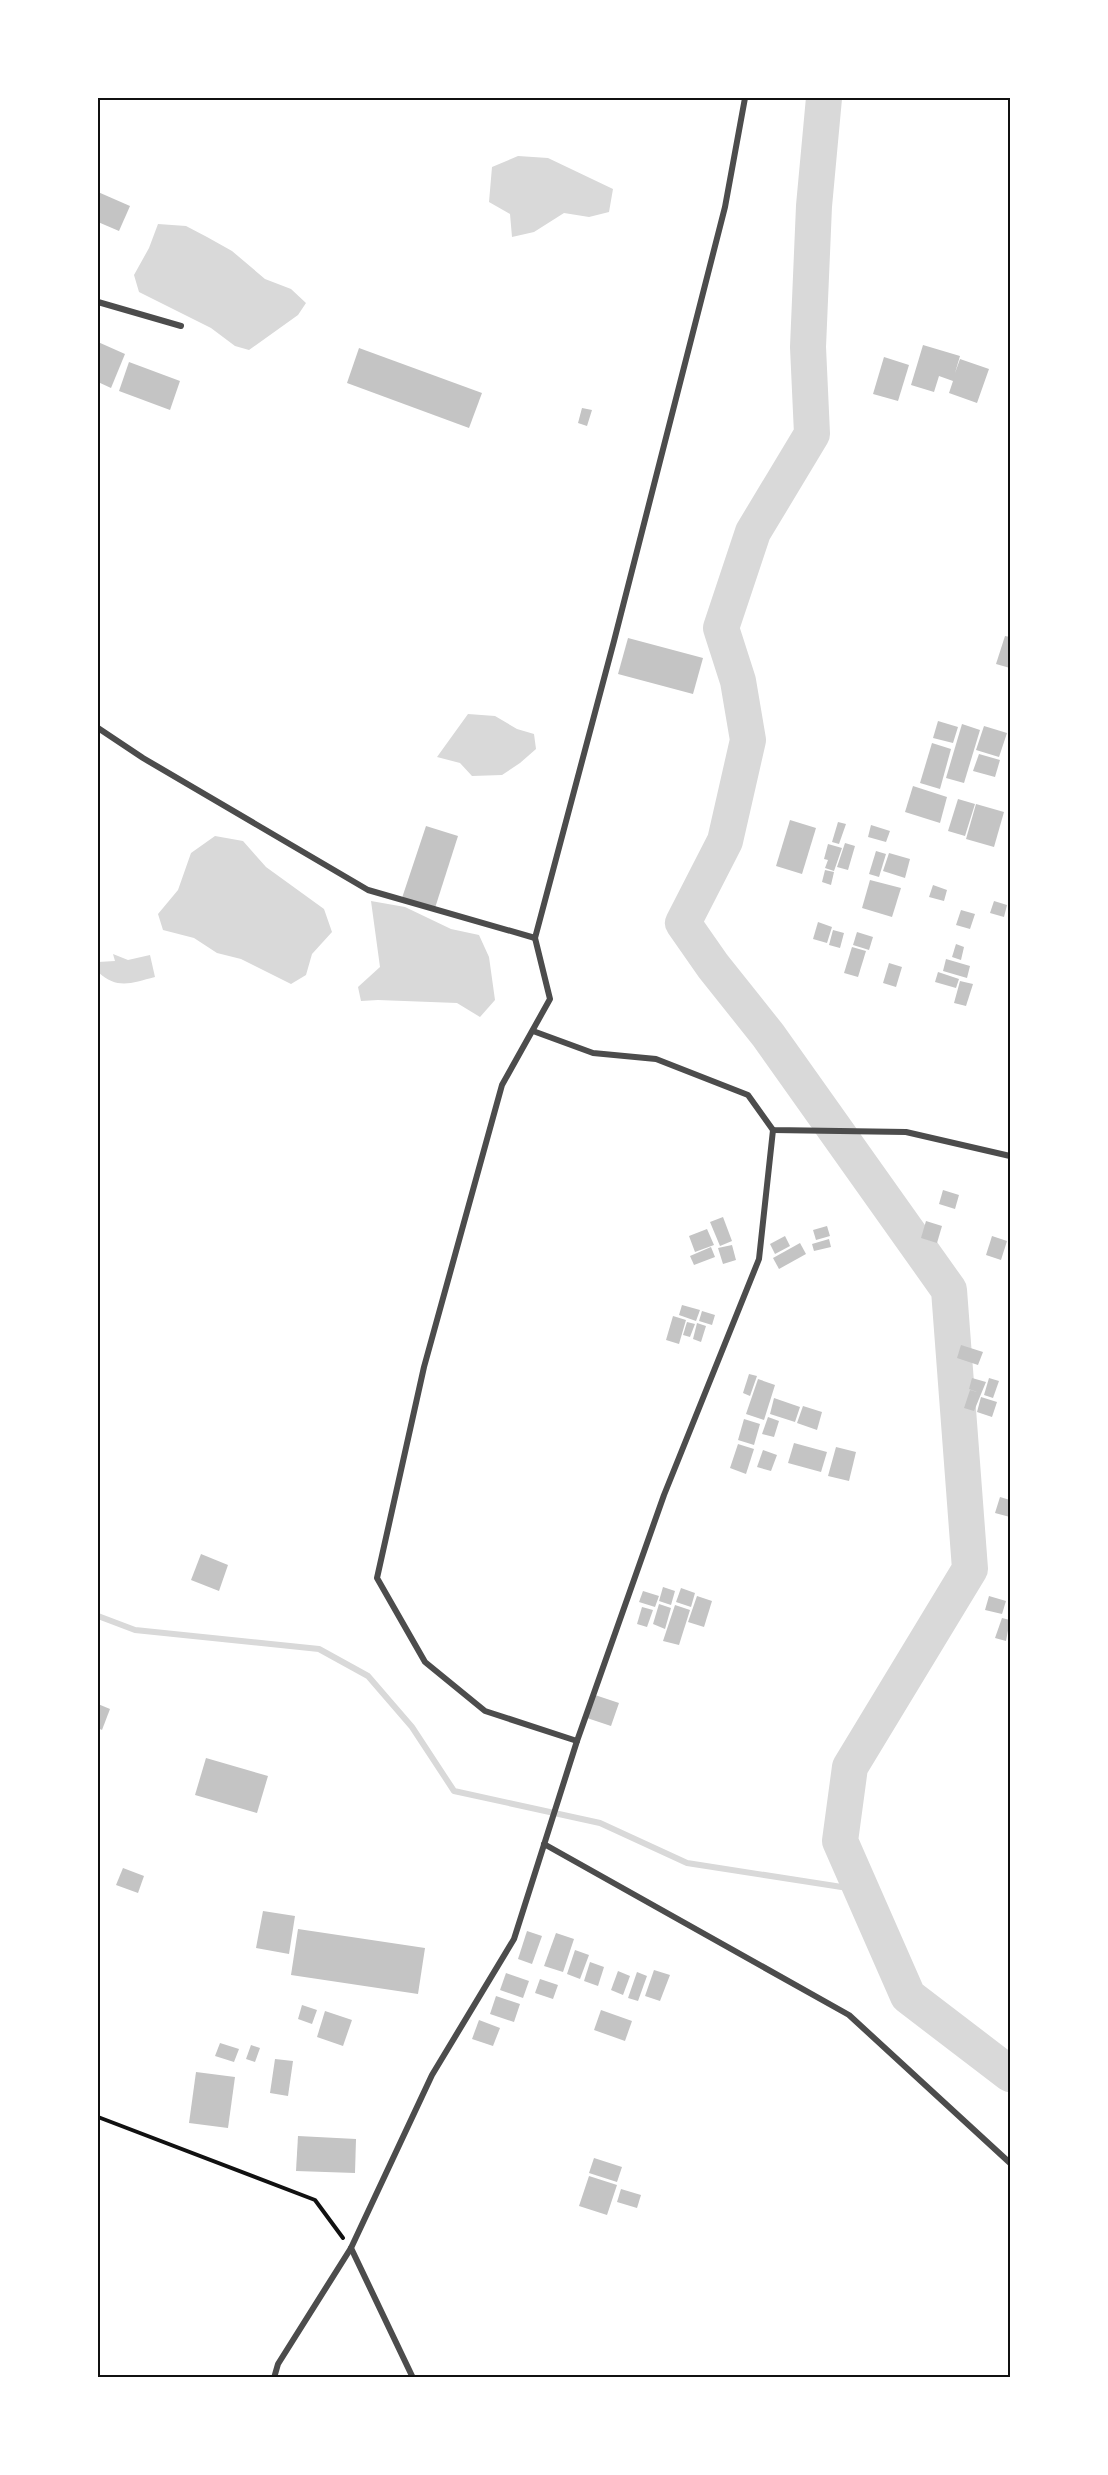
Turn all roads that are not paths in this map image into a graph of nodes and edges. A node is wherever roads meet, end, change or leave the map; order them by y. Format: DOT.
graph roads {
  1 [pos="745,98"];
  2 [pos="98,302"];
  3 [pos="181,326"];
  4 [pos="98,728"];
  5 [pos="535,938"];
  6 [pos="533,1031"];
  7 [pos="773,1130"];
  8 [pos="1011,1156"];
  9 [pos="577,1741"];
  10 [pos="544,1844"];
  11 [pos="1011,2163"];
  12 [pos="351,2248"];
  13 [pos="274,2378"];
  14 [pos="413,2378"];
  1 -- 5 [label="street"];
  2 -- 3 [label="street"];
  4 -- 5 [label="street"];
  5 -- 6 [label="street"];
  6 -- 7 [label="street"];
  6 -- 9 [label="street"];
  7 -- 8 [label="street"];
  7 -- 9 [label="street"];
  9 -- 10 [label="street"];
  10 -- 11 [label="street"];
  10 -- 12 [label="street"];
  12 -- 13 [label="street"];
  12 -- 14 [label="street"];
}
